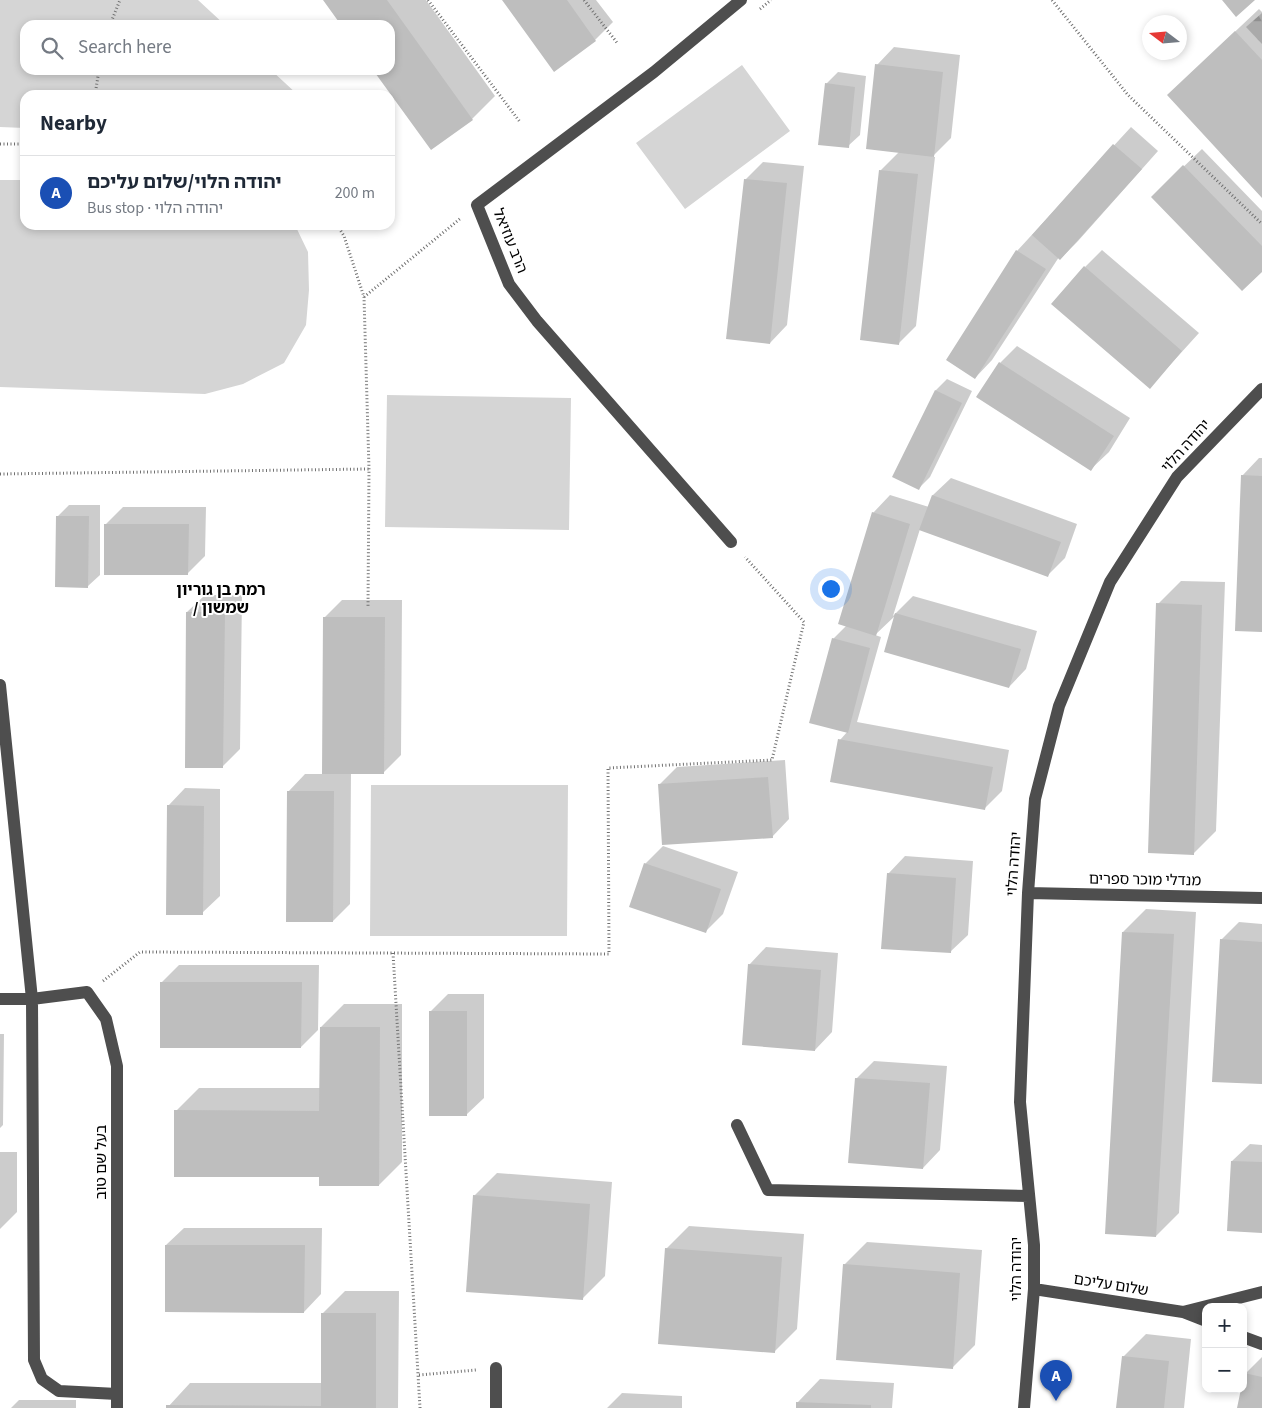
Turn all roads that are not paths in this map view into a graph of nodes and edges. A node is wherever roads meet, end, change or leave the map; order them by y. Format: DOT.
graph roads {
  1 [pos="741,0"];
  2 [pos="1262,389"];
  3 [pos="731,542"];
  4 [pos="0,685"];
  5 [pos="1028,893"];
  6 [pos="1262,898"];
  7 [pos="0,999"];
  8 [pos="32,999"];
  9 [pos="737,1125"];
  10 [pos="1029,1196"];
  11 [pos="1034,1289"];
  12 [pos="1262,1292"];
  13 [pos="1183,1312"];
  14 [pos="1202,1319"];
  15 [pos="1247,1338"];
  16 [pos="1262,1344"];
  17 [pos="496,1368"];
  18 [pos="117,1394"];
  19 [pos="117,1408"];
  20 [pos="496,1408"];
  21 [pos="1024,1408"];
  1 -- 3 [label="street, הרב עוזיאל"];
  2 -- 5 [label="street, יהודה הלוי"];
  4 -- 8 [label="street"];
  5 -- 6 [label="street, מנדלי מוכר ספרים"];
  5 -- 10 [label="street, יהודה הלוי"];
  7 -- 8 [label="street"];
  8 -- 18 [label="street"];
  8 -- 18 [label="street, בעל שם טוב"];
  9 -- 10 [label="street"];
  10 -- 11 [label="street, יהודה הלוי"];
  11 -- 13 [label="street, שלום עליכם"];
  11 -- 21 [label="street, יהודה הלוי"];
  12 -- 13 [label="street, שלום עליכם"];
  13 -- 14 [label="street, שלום עליכם"];
  15 -- 16 [label="street"];
  17 -- 20 [label="street"];
  18 -- 19 [label="street, בעל שם טוב"];
}
